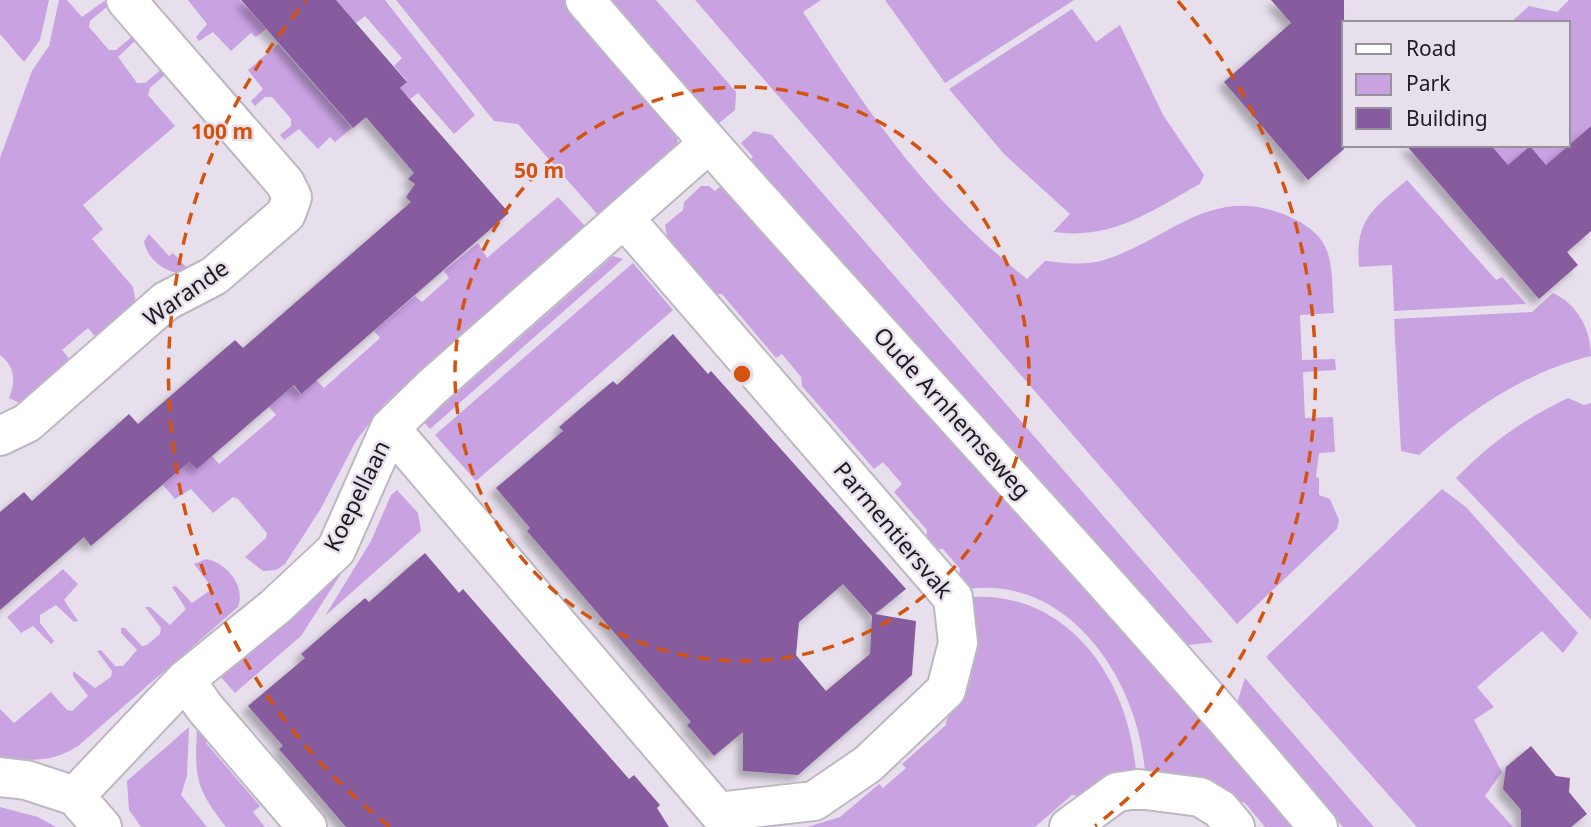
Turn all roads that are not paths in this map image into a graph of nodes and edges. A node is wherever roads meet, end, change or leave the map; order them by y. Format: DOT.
graph roads {
  1 [pos="126,0"];
  2 [pos="585,0"];
  3 [pos="708,144"];
  4 [pos="624,218"];
  5 [pos="390,428"];
  6 [pos="0,436"];
  7 [pos="186,680"];
  8 [pos="0,777"];
  9 [pos="75,796"];
  10 [pos="718,819"];
  11 [pos="102,827"];
  12 [pos="307,827"];
  13 [pos="1069,827"];
  14 [pos="1235,827"];
  15 [pos="1318,827"];
  1 -- 6 [label="street, Warande"];
  2 -- 3 [label="street, Oude Arnhemseweg"];
  3 -- 4 [label="street, Koepellaan"];
  3 -- 15 [label="street, Oude Arnhemseweg"];
  4 -- 5 [label="street, Koepellaan"];
  4 -- 10 [label="street, Parmentiersvak"];
  5 -- 7 [label="street, Koepellaan"];
  5 -- 10 [label="street, Parmentiersvak"];
  7 -- 9 [label="street, Koepellaan"];
  7 -- 12 [label="street"];
  8 -- 9 [label="street"];
  9 -- 11 [label="street"];
  13 -- 14 [label="street"];
}
